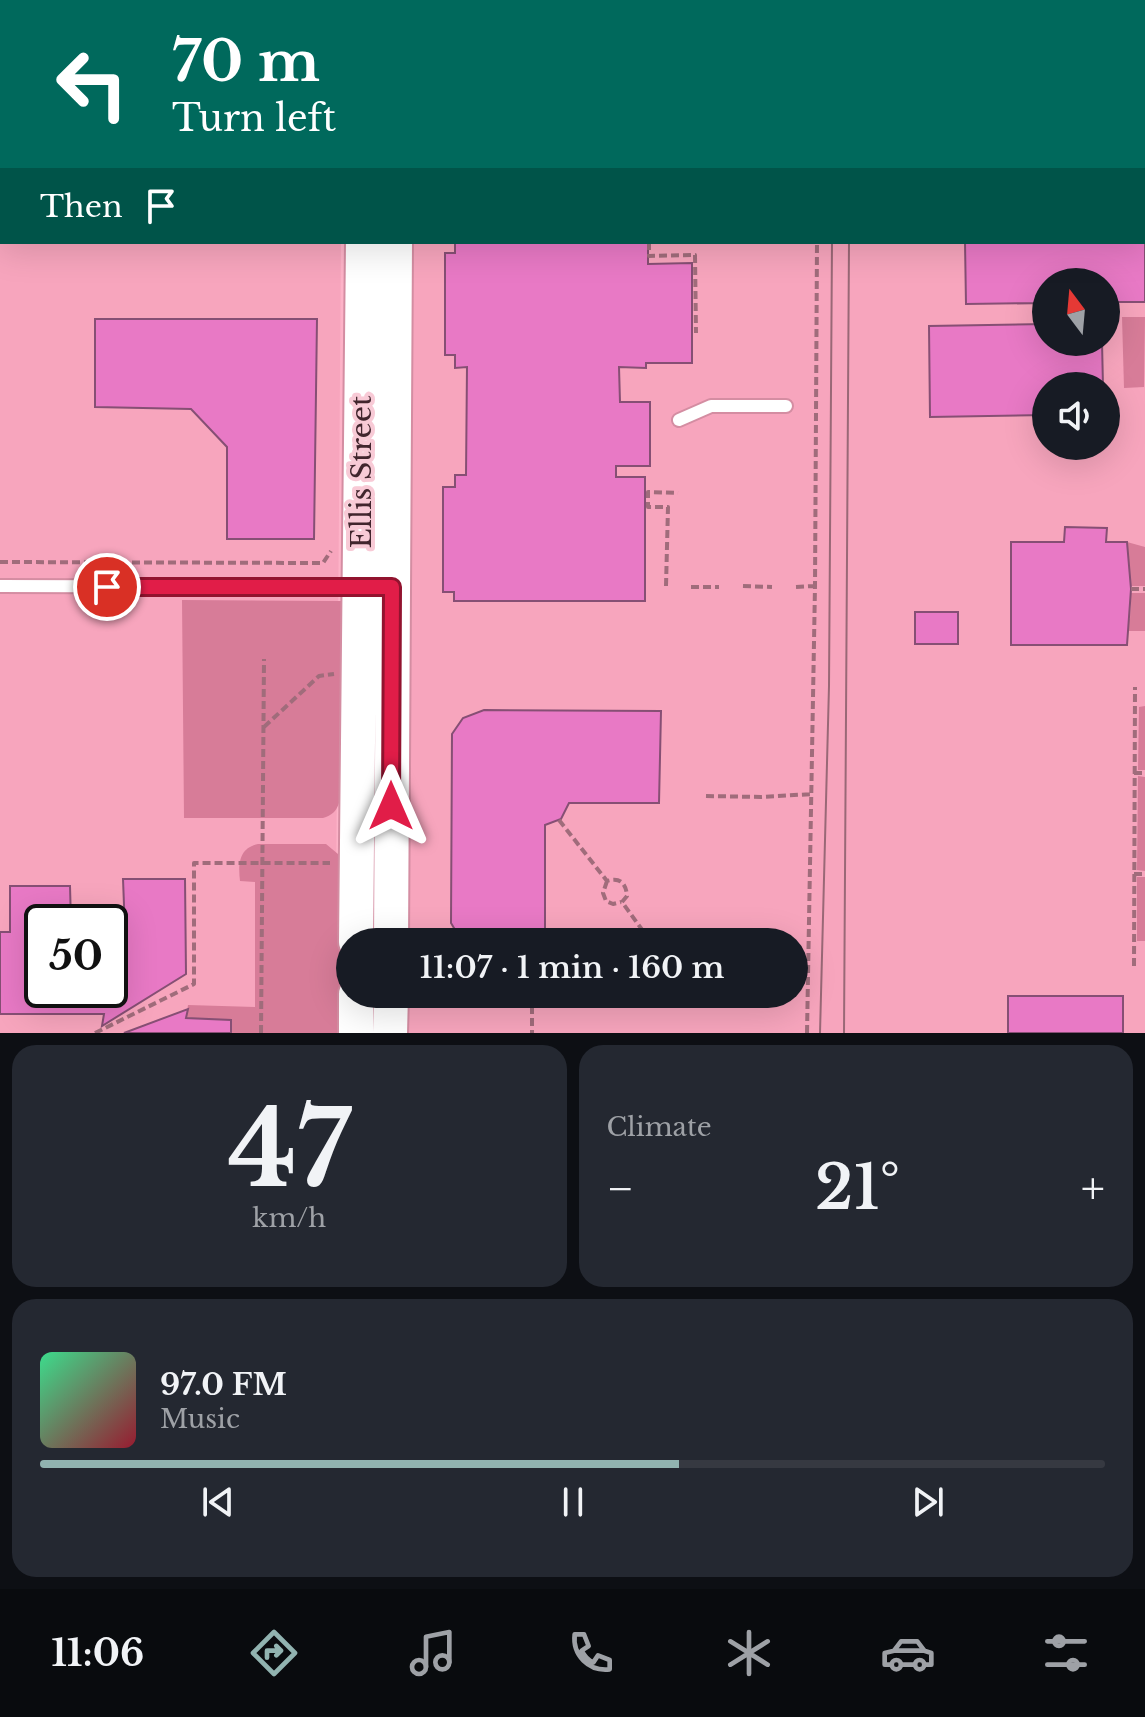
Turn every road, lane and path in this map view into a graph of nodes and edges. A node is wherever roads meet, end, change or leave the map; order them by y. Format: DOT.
graph roads {
  1 [pos="363,244"];
  2 [pos="395,244"];
  3 [pos="649,244"];
  4 [pos="817,244"];
  5 [pos="696,333"];
  6 [pos="786,406"];
  7 [pos="679,420"];
  8 [pos="678,493"];
  9 [pos="332,551"];
  10 [pos="0,562"];
  11 [pos="0,586"];
  12 [pos="666,586"];
  13 [pos="743,586"];
  14 [pos="815,586"];
  15 [pos="376,587"];
  16 [pos="691,587"];
  17 [pos="719,587"];
  18 [pos="772,587"];
  19 [pos="796,587"];
  20 [pos="1131,589"];
  21 [pos="1145,589"];
  22 [pos="264,659"];
  23 [pos="335,674"];
  24 [pos="1135,687"];
  25 [pos="264,727"];
  26 [pos="1134,773"];
  27 [pos="1145,773"];
  28 [pos="813,794"];
  29 [pos="706,796"];
  30 [pos="559,820"];
  31 [pos="263,863"];
  32 [pos="332,863"];
  33 [pos="1134,874"];
  34 [pos="1145,874"];
  35 [pos="607,881"];
  36 [pos="622,902"];
  37 [pos="357,928"];
  38 [pos="390,928"];
  39 [pos="641,928"];
  40 [pos="1134,966"];
  41 [pos="809,967"];
  42 [pos="356,1008"];
  43 [pos="391,1008"];
  44 [pos="532,1008"];
  45 [pos="95,1033"];
  46 [pos="261,1033"];
  47 [pos="356,1033"];
  48 [pos="390,1033"];
  49 [pos="532,1033"];
  50 [pos="807,1033"];
  1 -- 15 [label="main road, Ellis Street"];
  2 -- 15 [label="main road, Ellis Street"];
  3 -- 5 [label="path"];
  4 -- 14 [label="path"];
  6 -- 7 [label="lane"];
  8 -- 12 [label="path"];
  9 -- 10 [label="path"];
  11 -- 15 [label="lane"];
  13 -- 18 [label="path"];
  14 -- 19 [label="path"];
  14 -- 28 [label="path"];
  15 -- 37 [label="main road, Ellis Street"];
  15 -- 38 [label="main road, Ellis Street"];
  16 -- 17 [label="path"];
  20 -- 21 [label="path"];
  22 -- 25 [label="path"];
  23 -- 25 [label="path"];
  24 -- 26 [label="path"];
  25 -- 31 [label="path"];
  26 -- 27 [label="path"];
  26 -- 33 [label="path"];
  28 -- 29 [label="path"];
  28 -- 41 [label="path"];
  30 -- 35 [label="path"];
  31 -- 32 [label="path"];
  31 -- 45 [label="path"];
  31 -- 46 [label="path"];
  33 -- 34 [label="path"];
  33 -- 40 [label="path"];
  35 -- 36 [label="path"];
  35 -- 36 [label="path"];
  36 -- 39 [label="path"];
  41 -- 50 [label="path"];
  42 -- 47 [label="main road"];
  43 -- 48 [label="main road"];
  44 -- 49 [label="path"];
}
